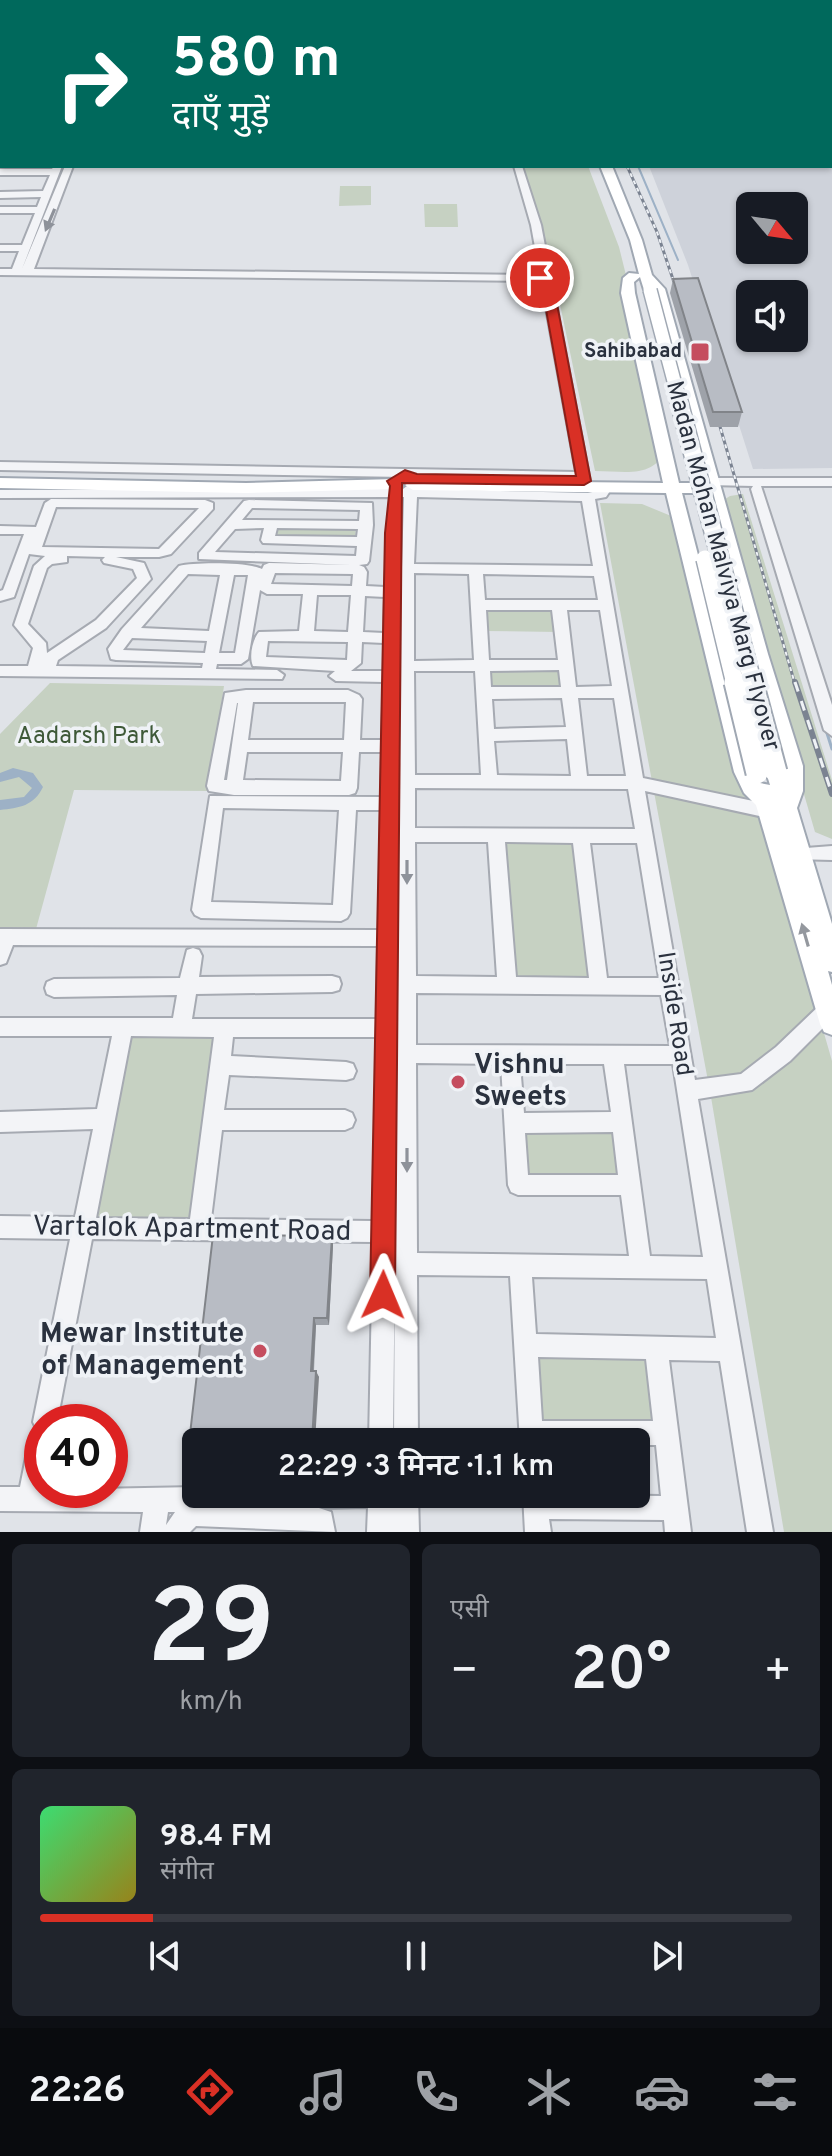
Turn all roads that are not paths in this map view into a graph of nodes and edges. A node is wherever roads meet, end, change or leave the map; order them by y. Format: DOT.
graph roads {
  1 [pos="68,168"];
  2 [pos="519,168"];
  3 [pos="597,168"];
  4 [pos="607,168"];
  5 [pos="56,169"];
  6 [pos="0,172"];
  7 [pos="22,173"];
  8 [pos="47,194"];
  9 [pos="0,195"];
  10 [pos="12,195"];
  11 [pos="3,210"];
  12 [pos="40,210"];
  13 [pos="0,224"];
  14 [pos="0,248"];
  15 [pos="25,248"];
  16 [pos="0,272"];
  17 [pos="16,272"];
  18 [pos="28,272"];
  19 [pos="546,278"];
  20 [pos="642,283"];
  21 [pos="666,462"];
  22 [pos="0,466"];
  23 [pos="356,471"];
  24 [pos="0,475"];
  25 [pos="373,479"];
  26 [pos="832,482"];
  27 [pos="0,483"];
  28 [pos="708,484"];
  29 [pos="585,485"];
  30 [pos="610,485"];
  31 [pos="672,485"];
  32 [pos="407,488"];
  33 [pos="832,488"];
  34 [pos="757,489"];
  35 [pos="0,494"];
  36 [pos="36,499"];
  37 [pos="131,500"];
  38 [pos="0,503"];
  39 [pos="681,513"];
  40 [pos="230,525"];
  41 [pos="31,529"];
  42 [pos="0,530"];
  43 [pos="393,533"];
  44 [pos="365,534"];
  45 [pos="407,568"];
  46 [pos="228,569"];
  47 [pos="476,569"];
  48 [pos="601,571"];
  49 [pos="310,590"];
  50 [pos="358,591"];
  51 [pos="392,592"];
  52 [pos="0,596"];
  53 [pos="478,605"];
  54 [pos="559,605"];
  55 [pos="606,605"];
  56 [pos="127,633"];
  57 [pos="216,636"];
  58 [pos="306,636"];
  59 [pos="355,637"];
  60 [pos="391,638"];
  61 [pos="566,665"];
  62 [pos="210,666"];
  63 [pos="482,666"];
  64 [pos="0,671"];
  65 [pos="40,672"];
  66 [pos="401,673"];
  67 [pos="569,692"];
  68 [pos="621,692"];
  69 [pos="483,693"];
  70 [pos="246,696"];
  71 [pos="832,730"];
  72 [pos="574,733"];
  73 [pos="486,735"];
  74 [pos="239,746"];
  75 [pos="352,746"];
  76 [pos="390,746"];
  77 [pos="767,772"];
  78 [pos="398,781"];
  79 [pos="489,782"];
  80 [pos="580,782"];
  81 [pos="636,783"];
  82 [pos="234,788"];
  83 [pos="348,803"];
  84 [pos="389,804"];
  85 [pos="773,807"];
  86 [pos="407,835"];
  87 [pos="496,835"];
  88 [pos="581,835"];
  89 [pos="645,836"];
  90 [pos="832,853"];
  91 [pos="799,854"];
  92 [pos="3,937"];
  93 [pos="397,938"];
  94 [pos="193,956"];
  95 [pos="0,957"];
  96 [pos="832,962"];
  97 [pos="187,984"];
  98 [pos="332,984"];
  99 [pos="407,984"];
  100 [pos="507,985"];
  101 [pos="599,986"];
  102 [pos="670,987"];
  103 [pos="54,988"];
  104 [pos="830,1017"];
  105 [pos="0,1027"];
  106 [pos="123,1027"];
  107 [pos="181,1027"];
  108 [pos="225,1027"];
  109 [pos="386,1028"];
  110 [pos="407,1054"];
  111 [pos="510,1054"];
  112 [pos="613,1055"];
  113 [pos="681,1055"];
  114 [pos="219,1065"];
  115 [pos="346,1071"];
  116 [pos="687,1091"];
  117 [pos="385,1117"];
  118 [pos="407,1118"];
  119 [pos="105,1119"];
  120 [pos="213,1120"];
  121 [pos="345,1120"];
  122 [pos="0,1122"];
  123 [pos="622,1122"];
  124 [pos="514,1123"];
  125 [pos="630,1185"];
  126 [pos="0,1227"];
  127 [pos="83,1228"];
  128 [pos="199,1230"];
  129 [pos="395,1232"];
  130 [pos="406,1264"];
  131 [pos="520,1266"];
  132 [pos="641,1267"];
  133 [pos="716,1268"];
  134 [pos="525,1345"];
  135 [pos="656,1348"];
  136 [pos="730,1350"];
  137 [pos="382,1358"];
  138 [pos="406,1358"];
  139 [pos="49,1404"];
  140 [pos="381,1428"];
  141 [pos="406,1428"];
  142 [pos="530,1428"];
  143 [pos="666,1433"];
  144 [pos="650,1434"];
  145 [pos="0,1499"];
  146 [pos="24,1499"];
  147 [pos="182,1499"];
  148 [pos="128,1500"];
  149 [pos="157,1500"];
  150 [pos="380,1508"];
  151 [pos="406,1508"];
  152 [pos="536,1511"];
  153 [pos="677,1520"];
  154 [pos="153,1532"];
  155 [pos="177,1532"];
  156 [pos="322,1532"];
  157 [pos="380,1532"];
  158 [pos="406,1532"];
  159 [pos="760,1532"];
  1 -- 18 [label="street, one-way"];
  2 -- 19 [label="street, Inside Road"];
  3 -- 20 [label="main road"];
  4 -- 20 [label="main road"];
  5 -- 7 [label="street"];
  5 -- 8 [label="street"];
  6 -- 7 [label="street"];
  7 -- 10 [label="street"];
  8 -- 10 [label="street"];
  8 -- 12 [label="street"];
  9 -- 10 [label="street"];
  11 -- 12 [label="street"];
  11 -- 13 [label="street"];
  12 -- 15 [label="street"];
  14 -- 15 [label="street"];
  15 -- 17 [label="street"];
  16 -- 17 [label="street"];
  17 -- 18 [label="street"];
  18 -- 19 [label="street"];
  19 -- 29 [label="street, Inside Road"];
  20 -- 21 [label="main road"];
  20 -- 28 [label="main road"];
  20 -- 77 [label="main road, Madan Mohan Malviya Marg Flyover, bridge"];
  21 -- 30 [label="main road"];
  21 -- 31 [label="main road"];
  22 -- 23 [label="street"];
  23 -- 25 [label="main road"];
  23 -- 29 [label="street"];
  24 -- 25 [label="main road"];
  25 -- 32 [label="main road"];
  26 -- 28 [label="street"];
  27 -- 32 [label="main road"];
  28 -- 31 [label="main road"];
  28 -- 34 [label="street"];
  28 -- 77 [label="main road, Madan Mohan Malviya Marg Flyover, bridge"];
  28 -- 85 [label="main road"];
  29 -- 30 [label="main road"];
  29 -- 32 [label="main road"];
  29 -- 48 [label="street, Inside Road"];
  30 -- 31 [label="main road"];
  30 -- 32 [label="main road"];
  30 -- 39 [label="main road"];
  31 -- 39 [label="main road"];
  32 -- 37 [label="street"];
  32 -- 43 [label="street"];
  32 -- 45 [label="street"];
  33 -- 34 [label="street"];
  34 -- 71 [label="street"];
  35 -- 36 [label="street"];
  36 -- 37 [label="street"];
  36 -- 38 [label="street"];
  36 -- 41 [label="street"];
  37 -- 37 [label="street"];
  39 -- 85 [label="main road"];
  40 -- 44 [label="street"];
  40 -- 44 [label="street"];
  40 -- 44 [label="street"];
  41 -- 42 [label="street"];
  41 -- 52 [label="street"];
  43 -- 44 [label="street"];
  43 -- 51 [label="street"];
  45 -- 47 [label="street"];
  45 -- 66 [label="street"];
  46 -- 56 [label="street"];
  46 -- 57 [label="street"];
  46 -- 62 [label="street"];
  47 -- 48 [label="street"];
  47 -- 53 [label="street"];
  48 -- 55 [label="street, Inside Road"];
  49 -- 50 [label="street"];
  49 -- 50 [label="street"];
  49 -- 58 [label="street"];
  50 -- 51 [label="street"];
  50 -- 59 [label="street"];
  51 -- 60 [label="street"];
  53 -- 54 [label="street"];
  53 -- 63 [label="street"];
  54 -- 55 [label="street"];
  54 -- 61 [label="street"];
  55 -- 68 [label="street, Inside Road"];
  56 -- 57 [label="street"];
  56 -- 62 [label="street"];
  57 -- 62 [label="street"];
  58 -- 59 [label="street"];
  58 -- 59 [label="street"];
  59 -- 60 [label="street"];
  60 -- 66 [label="street"];
  61 -- 63 [label="street"];
  61 -- 67 [label="street"];
  62 -- 65 [label="street"];
  62 -- 66 [label="street"];
  63 -- 66 [label="street"];
  63 -- 69 [label="street"];
  64 -- 65 [label="street"];
  65 -- 65 [label="street"];
  66 -- 76 [label="street"];
  66 -- 78 [label="street"];
  67 -- 68 [label="street"];
  67 -- 69 [label="street"];
  67 -- 72 [label="street"];
  68 -- 81 [label="street, Inside Road"];
  69 -- 73 [label="street"];
  70 -- 74 [label="street"];
  70 -- 75 [label="street"];
  70 -- 82 [label="street"];
  72 -- 73 [label="street"];
  72 -- 80 [label="street"];
  73 -- 79 [label="street"];
  74 -- 75 [label="street"];
  74 -- 82 [label="street"];
  75 -- 76 [label="street"];
  75 -- 82 [label="street"];
  76 -- 78 [label="street"];
  77 -- 85 [label="main road, Madan Mohan Malviya Marg Flyover"];
  78 -- 79 [label="street"];
  78 -- 84 [label="street"];
  78 -- 86 [label="street"];
  79 -- 80 [label="street"];
  80 -- 81 [label="street"];
  81 -- 85 [label="street"];
  81 -- 89 [label="street, Inside Road"];
  83 -- 83 [label="street"];
  83 -- 84 [label="street"];
  84 -- 93 [label="street"];
  85 -- 91 [label="main road"];
  104 -- 85 [label="main road, one-way"];
  86 -- 87 [label="street"];
  86 -- 93 [label="street, one-way"];
  87 -- 88 [label="street"];
  87 -- 100 [label="street"];
  88 -- 89 [label="street"];
  88 -- 101 [label="street"];
  89 -- 102 [label="street, Inside Road"];
  90 -- 91 [label="street"];
  91 -- 96 [label="main road"];
  92 -- 93 [label="street"];
  92 -- 95 [label="street"];
  93 -- 99 [label="street"];
  93 -- 109 [label="street"];
  94 -- 97 [label="street"];
  97 -- 98 [label="street"];
  97 -- 103 [label="street"];
  97 -- 107 [label="street"];
  99 -- 100 [label="street"];
  99 -- 110 [label="street"];
  100 -- 101 [label="street"];
  101 -- 102 [label="street"];
  102 -- 113 [label="street, Inside Road"];
  104 -- 116 [label="street"];
  105 -- 106 [label="street"];
  106 -- 107 [label="street"];
  106 -- 119 [label="street"];
  107 -- 108 [label="street"];
  108 -- 109 [label="street"];
  108 -- 114 [label="street"];
  109 -- 117 [label="street"];
  110 -- 111 [label="street"];
  110 -- 118 [label="street"];
  111 -- 112 [label="street"];
  111 -- 124 [label="street"];
  112 -- 113 [label="street"];
  112 -- 123 [label="street"];
  113 -- 116 [label="street, Inside Road"];
  114 -- 115 [label="street"];
  114 -- 120 [label="street"];
  116 -- 133 [label="street, Inside Road"];
  117 -- 118 [label="street"];
  117 -- 129 [label="street"];
  118 -- 129 [label="street, one-way"];
  119 -- 122 [label="street"];
  119 -- 127 [label="street"];
  120 -- 121 [label="street"];
  120 -- 128 [label="street"];
  123 -- 124 [label="street"];
  123 -- 125 [label="street"];
  124 -- 125 [label="street"];
  125 -- 132 [label="street"];
  126 -- 127 [label="street, Vartalok Apartment Road"];
  127 -- 128 [label="street, Vartalok Apartment Road"];
  127 -- 139 [label="street"];
  128 -- 129 [label="street, Vartalok Apartment Road"];
  129 -- 130 [label="street"];
  129 -- 137 [label="street"];
  130 -- 131 [label="street"];
  130 -- 138 [label="street"];
  131 -- 132 [label="street"];
  131 -- 134 [label="street"];
  132 -- 133 [label="street"];
  133 -- 136 [label="street, Inside Road"];
  134 -- 135 [label="street"];
  134 -- 142 [label="street"];
  135 -- 136 [label="street"];
  135 -- 143 [label="street"];
  136 -- 159 [label="street, Inside Road"];
  137 -- 138 [label="street"];
  137 -- 140 [label="street"];
  138 -- 141 [label="street"];
  143 -- 144 [label="street"];
  143 -- 153 [label="street"];
  145 -- 146 [label="street"];
  147 -- 149 [label="street"];
  148 -- 149 [label="street"];
  149 -- 154 [label="street"];
  150 -- 157 [label="street"];
  151 -- 158 [label="street"];
  152 -- 153 [label="street"];
  155 -- 156 [label="street"];
}
